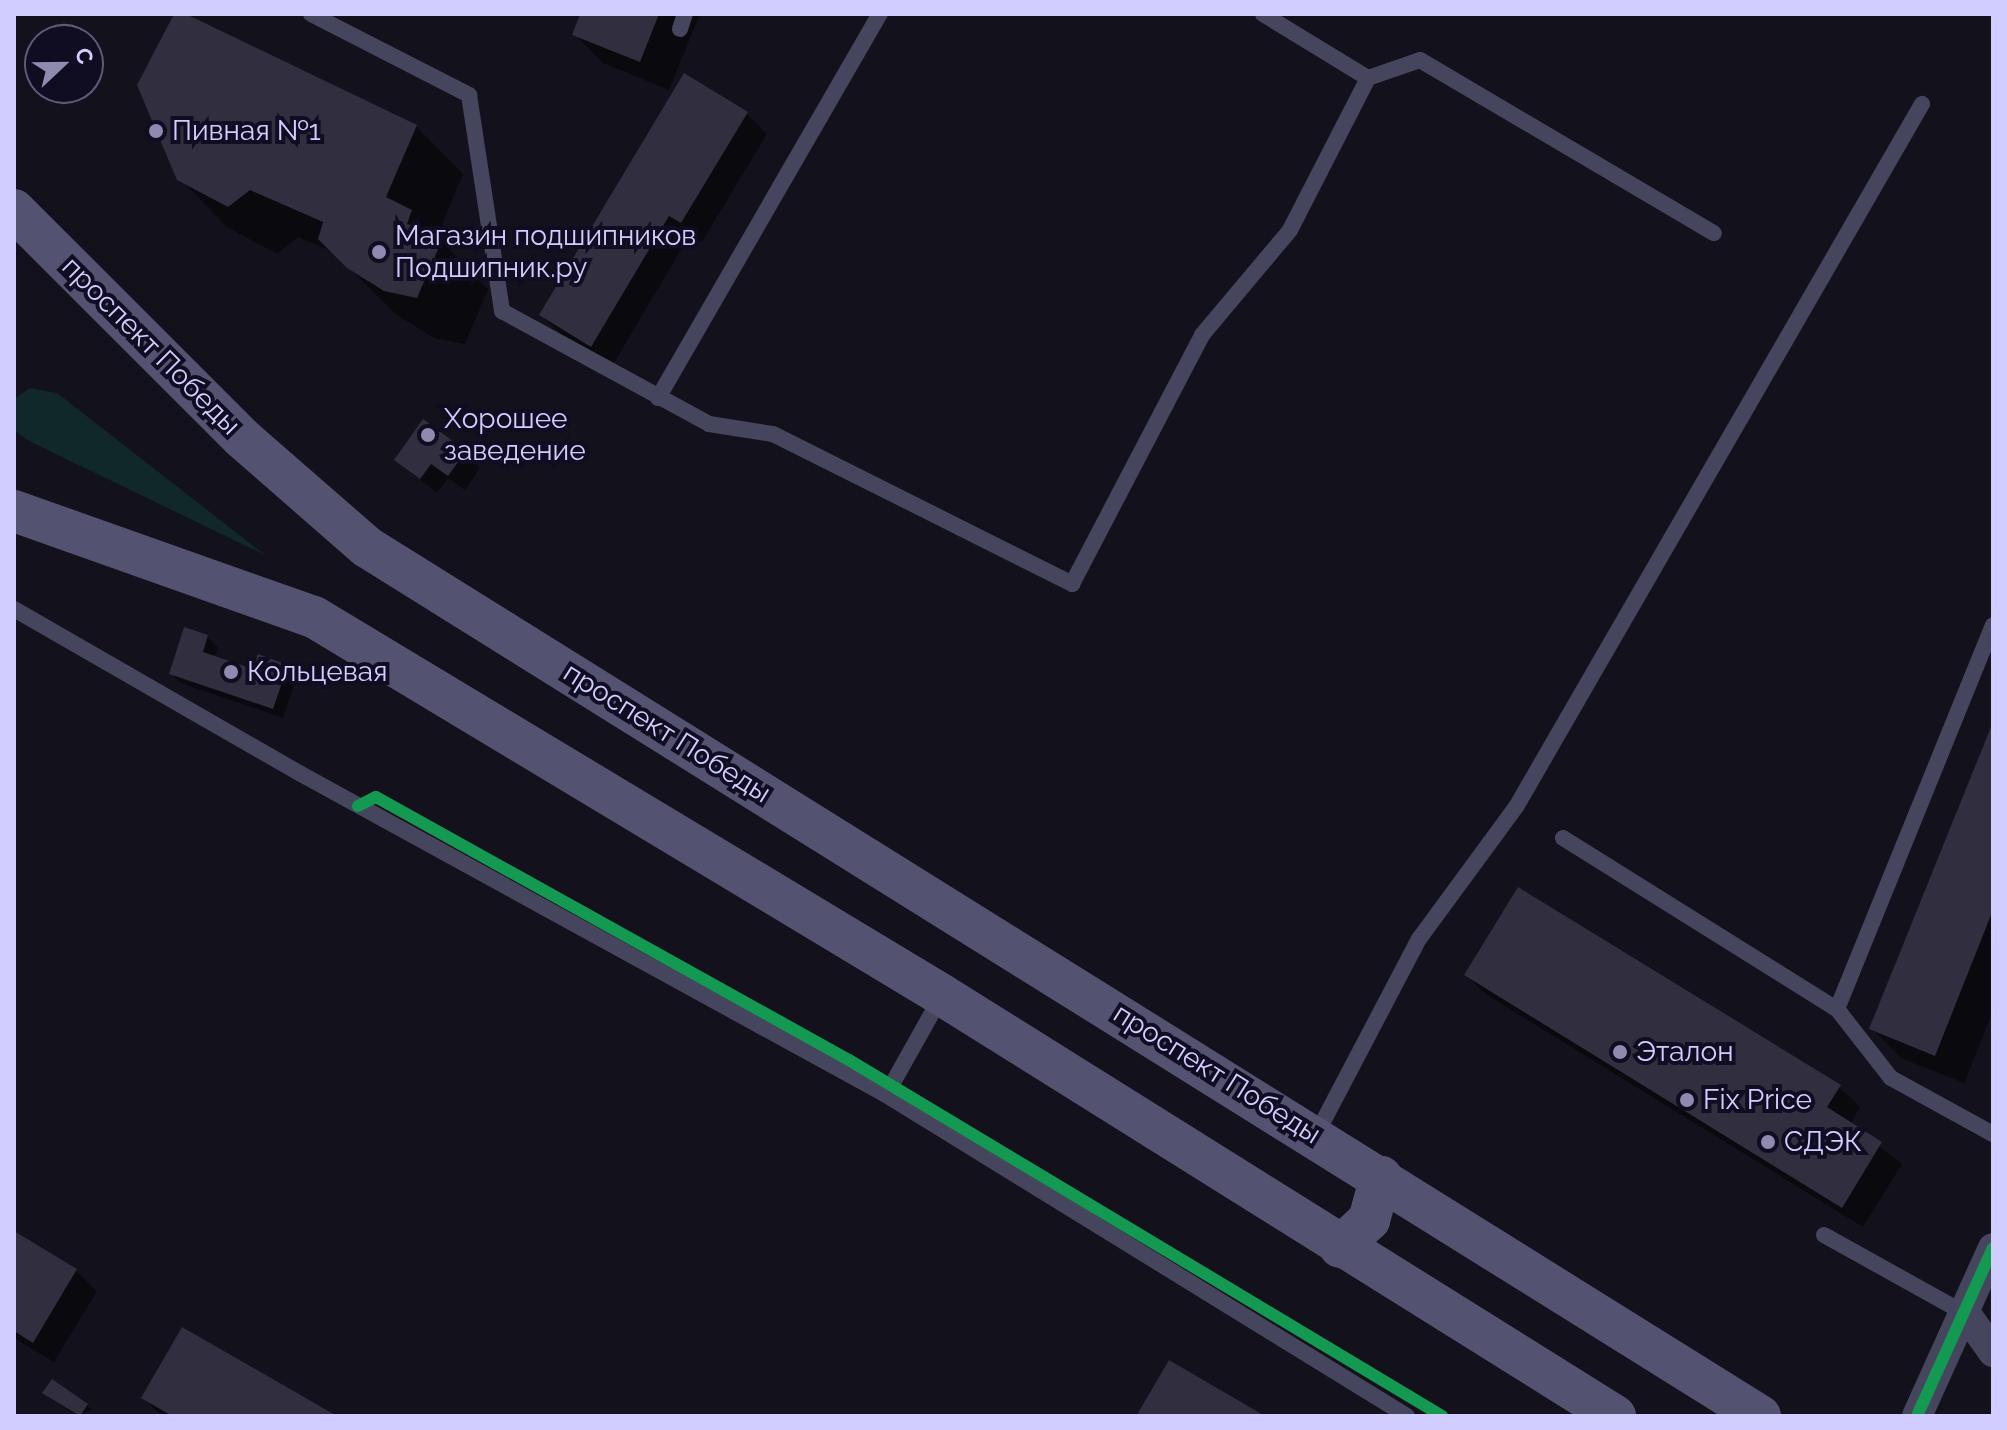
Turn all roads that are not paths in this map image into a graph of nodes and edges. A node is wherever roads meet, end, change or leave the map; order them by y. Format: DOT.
graph roads {
  1 [pos="311,14"];
  2 [pos="880,14"];
  3 [pos="1263,14"];
  4 [pos="345,22"];
  5 [pos="1368,78"];
  6 [pos="1922,104"];
  7 [pos="14,210"];
  8 [pos="1714,233"];
  9 [pos="658,398"];
  10 [pos="14,511"];
  11 [pos="14,609"];
  12 [pos="1993,625"];
  13 [pos="1563,838"];
  14 [pos="942,995"];
  15 [pos="1837,1009"];
  16 [pos="886,1095"];
  17 [pos="1993,1134"];
  18 [pos="1316,1135"];
  19 [pos="1381,1177"];
  20 [pos="1824,1235"];
  21 [pos="1340,1247"];
  22 [pos="1993,1248"];
  23 [pos="1966,1314"];
  24 [pos="1993,1352"];
  25 [pos="1407,1416"];
  26 [pos="1615,1416"];
  27 [pos="1760,1416"];
  28 [pos="1917,1416"];
  1 -- 4 [label="lane"];
  2 -- 9 [label="lane"];
  3 -- 5 [label="lane"];
  4 -- 9 [label="lane"];
  5 -- 8 [label="lane"];
  5 -- 9 [label="lane"];
  6 -- 18 [label="lane"];
  7 -- 18 [label="main road, проспект Победы"];
  10 -- 14 [label="main road"];
  11 -- 16 [label="lane"];
  12 -- 15 [label="lane"];
  13 -- 15 [label="lane"];
  14 -- 16 [label="lane"];
  14 -- 21 [label="main road"];
  15 -- 17 [label="lane"];
  16 -- 25 [label="lane"];
  18 -- 19 [label="main road, проспект Победы"];
  19 -- 21 [label="main road"];
  19 -- 27 [label="main road, проспект Победы"];
  20 -- 23 [label="lane"];
  21 -- 26 [label="main road"];
  22 -- 23 [label="street"];
  23 -- 24 [label="street"];
  23 -- 28 [label="street"];
}
